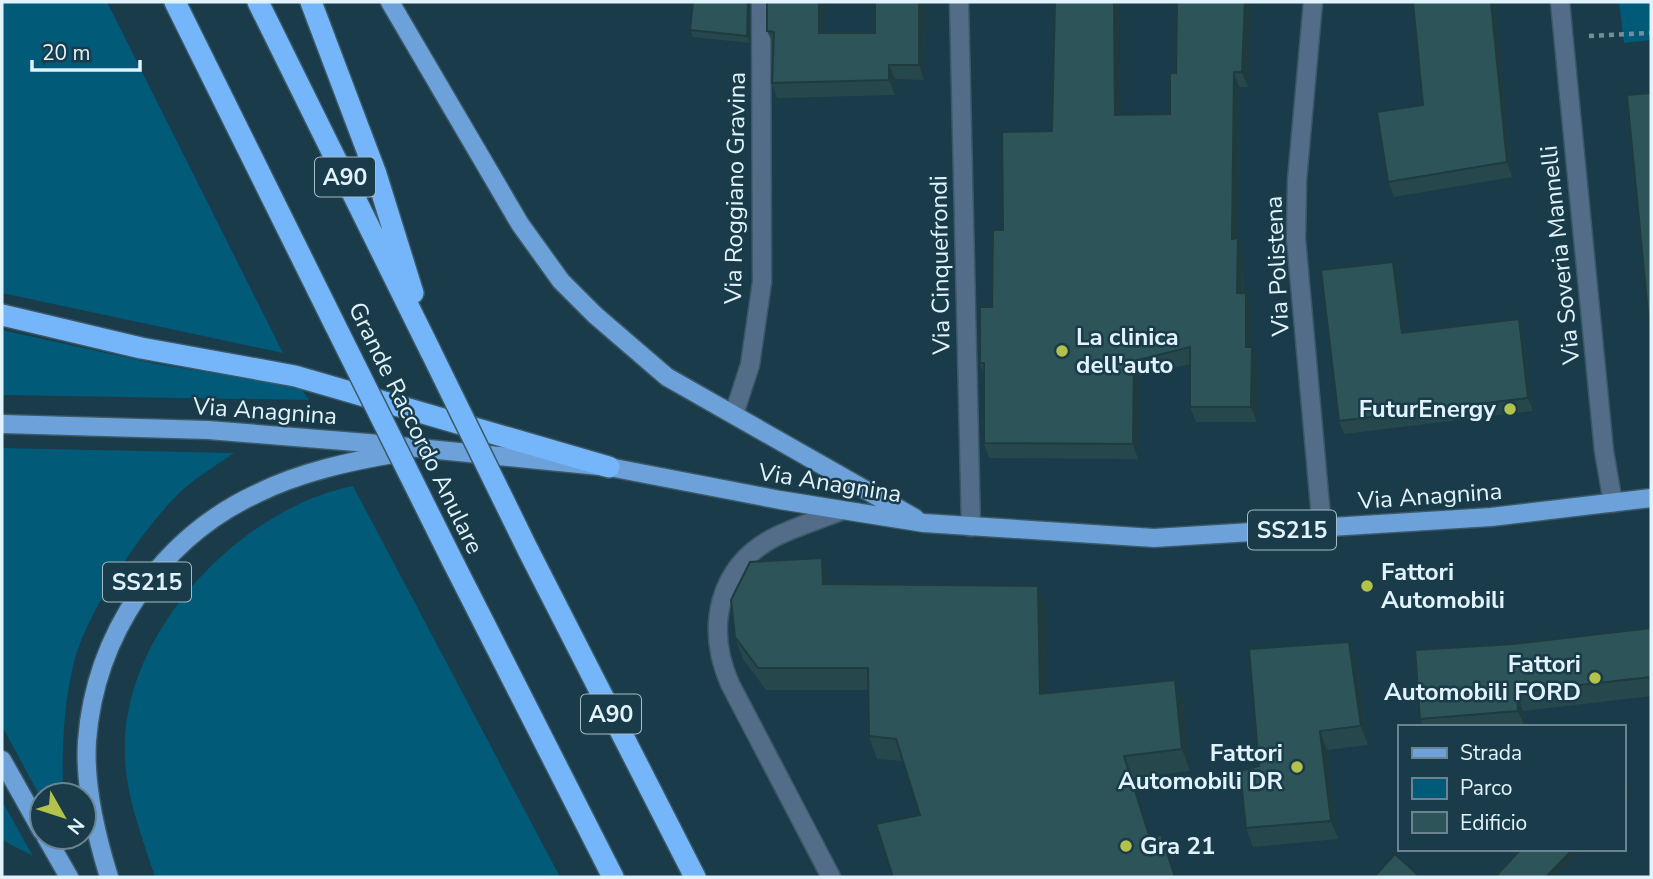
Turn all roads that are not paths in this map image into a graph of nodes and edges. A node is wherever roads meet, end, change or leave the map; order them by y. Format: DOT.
graph roads {
  1 [pos="175,2"];
  2 [pos="258,2"];
  3 [pos="311,2"];
  4 [pos="390,2"];
  5 [pos="761,2"];
  6 [pos="959,2"];
  7 [pos="1313,2"];
  8 [pos="1560,2"];
  9 [pos="2,315"];
  10 [pos="431,352"];
  11 [pos="734,414"];
  12 [pos="2,424"];
  13 [pos="420,450"];
  14 [pos="609,467"];
  15 [pos="1651,498"];
  16 [pos="1613,503"];
  17 [pos="843,510"];
  18 [pos="924,523"];
  19 [pos="971,527"];
  20 [pos="1322,528"];
  21 [pos="2,761"];
  22 [pos="28,806"];
  23 [pos="54,851"];
  24 [pos="69,877"];
  25 [pos="110,877"];
  26 [pos="613,877"];
  27 [pos="695,877"];
  28 [pos="831,877"];
  1 -- 26 [label="highway, Grande Raccordo Anulare, bridge"];
  2 -- 10 [label="highway, Grande Raccordo Anulare / A90"];
  3 -- 10 [label="highway"];
  4 -- 11 [label="main road"];
  5 -- 11 [label="street, Via Roggiano Gravina"];
  6 -- 19 [label="street, Via Cinquefrondi"];
  7 -- 20 [label="street, Via Polistena"];
  8 -- 16 [label="street, Via Soveria Mannelli"];
  9 -- 14 [label="highway"];
  10 -- 27 [label="highway, Grande Raccordo Anulare / A90, bridge"];
  11 -- 18 [label="main road"];
  12 -- 13 [label="main road, Via Anagnina"];
  13 -- 14 [label="main road, Via Anagnina / SS215"];
  13 -- 25 [label="main road, SS215"];
  14 -- 17 [label="main road, Via Anagnina / SS215"];
  15 -- 16 [label="main road, Via Anagnina / SS215"];
  16 -- 20 [label="main road, Via Anagnina / SS215"];
  17 -- 18 [label="main road, Via Anagnina / SS215"];
  17 -- 28 [label="street"];
  18 -- 19 [label="main road, Via Anagnina / SS215"];
  19 -- 20 [label="main road, Via Anagnina / SS215"];
  21 -- 22 [label="main road"];
  23 -- 24 [label="main road"];
}
